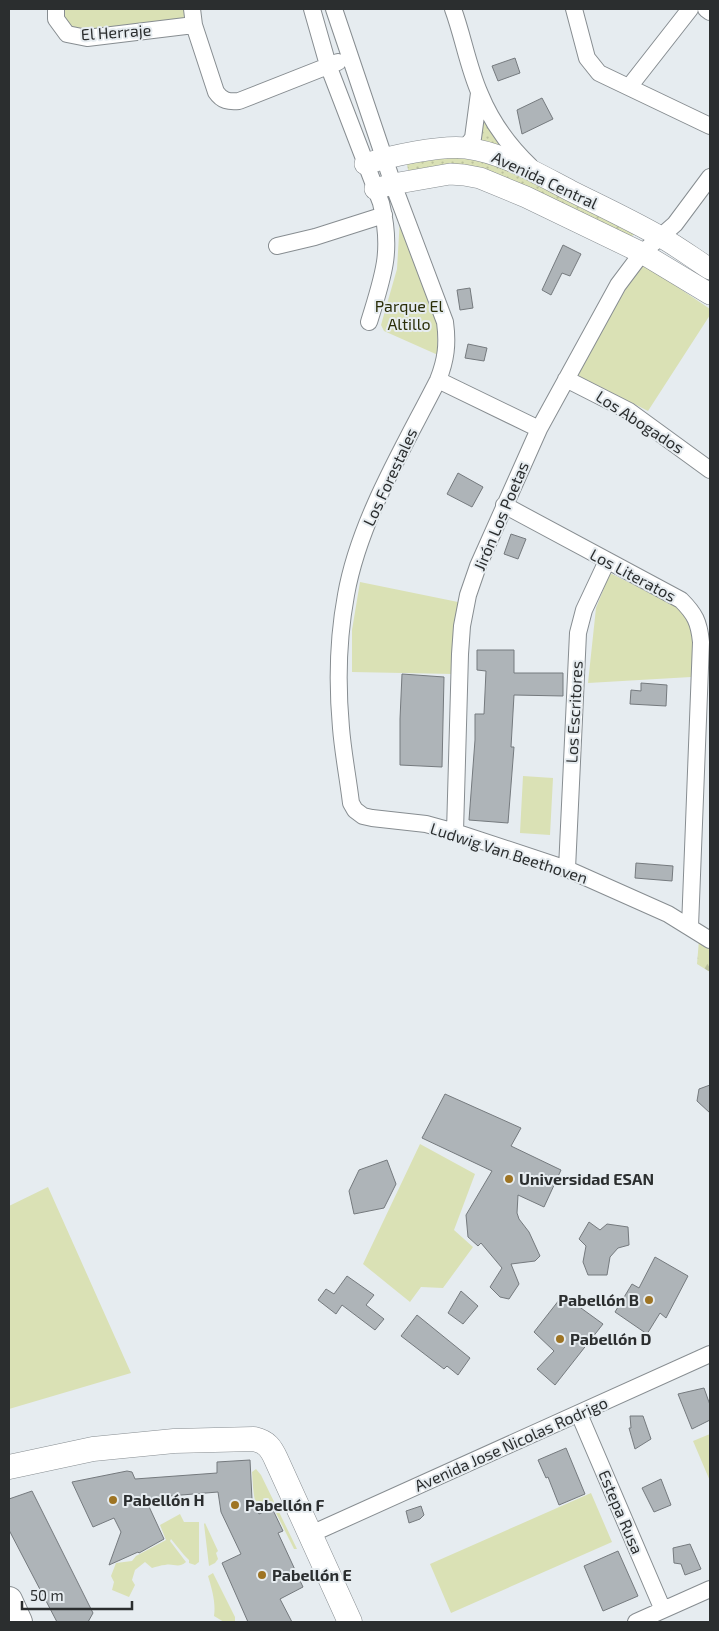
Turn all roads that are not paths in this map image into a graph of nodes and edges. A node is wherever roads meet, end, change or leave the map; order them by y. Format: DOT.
graph roads {
  1 [pos="56,9"];
  2 [pos="192,9"];
  3 [pos="312,9"];
  4 [pos="334,9"];
  5 [pos="453,9"];
  6 [pos="574,9"];
  7 [pos="690,9"];
  8 [pos="706,9"];
  9 [pos="710,12"];
  10 [pos="194,25"];
  11 [pos="350,58"];
  12 [pos="328,65"];
  13 [pos="629,88"];
  14 [pos="479,93"];
  15 [pos="710,126"];
  16 [pos="465,148"];
  17 [pos="375,161"];
  18 [pos="537,173"];
  19 [pos="710,177"];
  20 [pos="384,186"];
  21 [pos="384,215"];
  22 [pos="659,236"];
  23 [pos="277,246"];
  24 [pos="642,253"];
  25 [pos="710,269"];
  26 [pos="710,294"];
  27 [pos="369,322"];
  28 [pos="566,379"];
  29 [pos="438,380"];
  30 [pos="539,429"];
  31 [pos="710,470"];
  32 [pos="504,505"];
  33 [pos="607,561"];
  34 [pos="355,810"];
  35 [pos="456,832"];
  36 [pos="567,869"];
  37 [pos="690,927"];
  38 [pos="710,940"];
  39 [pos="710,1354"];
  40 [pos="579,1414"];
  41 [pos="9,1467"];
  42 [pos="311,1534"];
  43 [pos="710,1589"];
  44 [pos="9,1600"];
  45 [pos="662,1610"];
  46 [pos="19,1622"];
  47 [pos="350,1622"];
  48 [pos="636,1622"];
  1 -- 10 [label="street, El Herraje"];
  2 -- 10 [label="street"];
  3 -- 12 [label="street"];
  4 -- 11 [label="street"];
  5 -- 14 [label="street"];
  6 -- 13 [label="street"];
  7 -- 13 [label="street"];
  8 -- 9 [label="street"];
  10 -- 12 [label="street"];
  11 -- 12 [label="street"];
  11 -- 17 [label="street"];
  12 -- 17 [label="street"];
  13 -- 15 [label="street"];
  14 -- 16 [label="street"];
  14 -- 18 [label="street"];
  16 -- 17 [label="street, Avenida Central"];
  16 -- 18 [label="street, Avenida Central"];
  17 -- 20 [label="street"];
  18 -- 22 [label="street, Avenida Central"];
  19 -- 22 [label="street, Jirón Los Poetas"];
  20 -- 21 [label="street"];
  20 -- 24 [label="street, Avenida Central"];
  20 -- 29 [label="street, Los Forestales"];
  21 -- 23 [label="street"];
  21 -- 27 [label="street"];
  22 -- 24 [label="street, Jirón Los Poetas"];
  22 -- 25 [label="street, Avenida Central"];
  24 -- 26 [label="street, Avenida Central"];
  24 -- 28 [label="street, Jirón Los Poetas"];
  28 -- 30 [label="street, Jirón Los Poetas"];
  28 -- 31 [label="street, Los Abogados"];
  29 -- 30 [label="street"];
  29 -- 34 [label="street, Los Forestales"];
  30 -- 32 [label="street, Jirón Los Poetas"];
  32 -- 33 [label="street, Los Literatos"];
  32 -- 35 [label="street, Jirón Los Poetas"];
  33 -- 36 [label="street, Los Escritores"];
  33 -- 37 [label="street, Los Literatos"];
  34 -- 35 [label="street, Ludwig Van Beethoven"];
  35 -- 36 [label="street, Ludwig Van Beethoven"];
  36 -- 37 [label="street, Ludwig Van Beethoven"];
  37 -- 38 [label="street, Ludwig Van Beethoven"];
  39 -- 40 [label="street, Avenida Jose Nicolas Rodrigo"];
  40 -- 42 [label="street, Avenida Jose Nicolas Rodrigo"];
  40 -- 45 [label="street, Estepa Rusa"];
  41 -- 42 [label="main road"];
  42 -- 47 [label="main road"];
  43 -- 45 [label="street"];
  44 -- 46 [label="main road"];
  45 -- 48 [label="street"];
}
